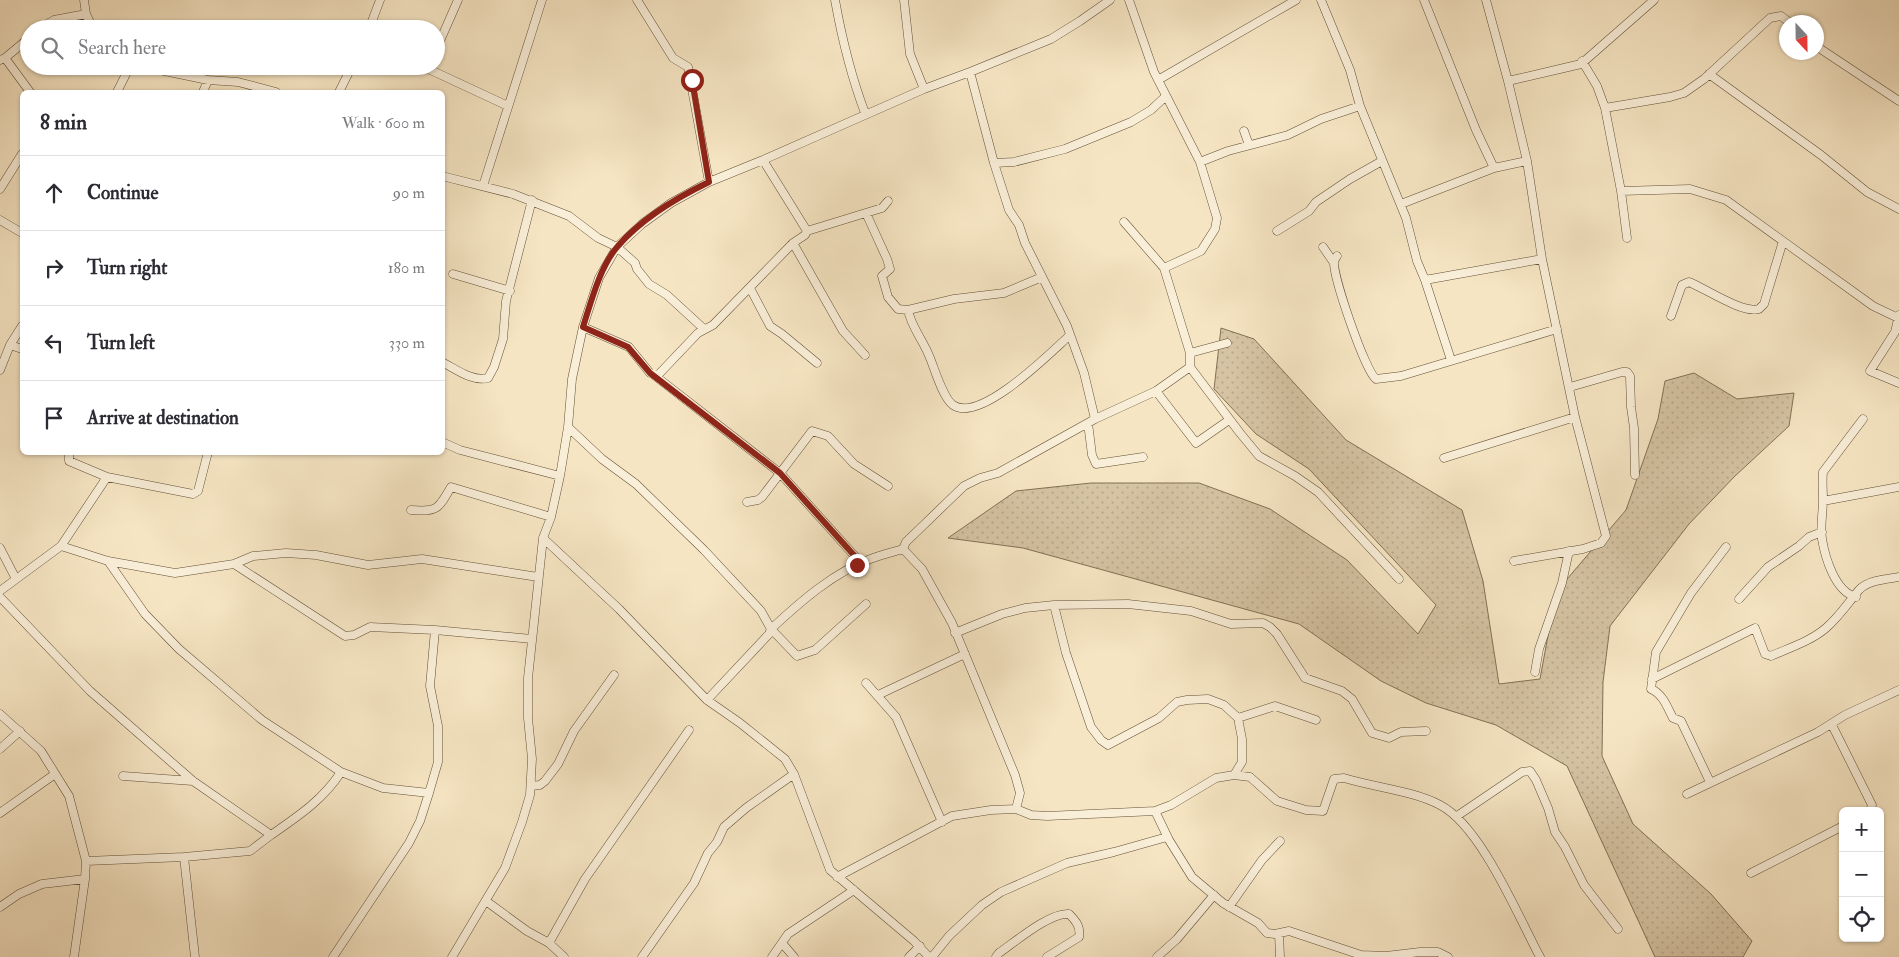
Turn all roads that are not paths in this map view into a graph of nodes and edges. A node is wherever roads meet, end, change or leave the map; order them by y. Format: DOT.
graph roads {
  1 [pos="84,0"];
  2 [pos="380,0"];
  3 [pos="458,0"];
  4 [pos="542,0"];
  5 [pos="637,0"];
  6 [pos="835,0"];
  7 [pos="904,0"];
  8 [pos="1110,0"];
  9 [pos="1129,0"];
  10 [pos="1296,0"];
  11 [pos="1321,0"];
  12 [pos="1424,0"];
  13 [pos="1486,0"];
  14 [pos="1654,0"];
  15 [pos="86,14"];
  16 [pos="1779,16"];
  17 [pos="54,20"];
  18 [pos="88,20"];
  19 [pos="372,20"];
  20 [pos="445,30"];
  21 [pos="20,45"];
  22 [pos="1824,51"];
  23 [pos="3,59"];
  24 [pos="1582,61"];
  25 [pos="970,72"];
  26 [pos="1709,74"];
  27 [pos="126,75"];
  28 [pos="184,75"];
  29 [pos="348,75"];
  30 [pos="443,75"];
  31 [pos="208,80"];
  32 [pos="1158,80"];
  33 [pos="1508,81"];
  34 [pos="924,89"];
  35 [pos="28,90"];
  36 [pos="118,90"];
  37 [pos="204,90"];
  38 [pos="268,90"];
  39 [pos="340,90"];
  40 [pos="1166,96"];
  41 [pos="1899,101"];
  42 [pos="508,106"];
  43 [pos="1360,106"];
  44 [pos="1605,108"];
  45 [pos="866,114"];
  46 [pos="1244,131"];
  47 [pos="1249,146"];
  48 [pos="20,157"];
  49 [pos="763,160"];
  50 [pos="1382,161"];
  51 [pos="1527,161"];
  52 [pos="1200,162"];
  53 [pos="994,163"];
  54 [pos="1494,168"];
  55 [pos="445,177"];
  56 [pos="709,182"];
  57 [pos="483,186"];
  58 [pos="0,189"];
  59 [pos="1621,191"];
  60 [pos="532,200"];
  61 [pos="888,201"];
  62 [pos="1400,204"];
  63 [pos="1899,209"];
  64 [pos="866,213"];
  65 [pos="0,220"];
  66 [pos="1124,222"];
  67 [pos="808,231"];
  68 [pos="1277,231"];
  69 [pos="20,232"];
  70 [pos="1627,238"];
  71 [pos="1783,241"];
  72 [pos="793,243"];
  73 [pos="617,247"];
  74 [pos="1322,248"];
  75 [pos="1542,259"];
  76 [pos="1164,268"];
  77 [pos="453,274"];
  78 [pos="1042,277"];
  79 [pos="1426,280"];
  80 [pos="750,288"];
  81 [pos="510,291"];
  82 [pos="908,310"];
  83 [pos="1671,316"];
  84 [pos="1898,316"];
  85 [pos="583,327"];
  86 [pos="20,329"];
  87 [pos="704,329"];
  88 [pos="1557,329"];
  89 [pos="1069,336"];
  90 [pos="1227,343"];
  91 [pos="10,346"];
  92 [pos="20,348"];
  93 [pos="1190,353"];
  94 [pos="865,355"];
  95 [pos="1451,360"];
  96 [pos="817,363"];
  97 [pos="445,364"];
  98 [pos="1190,367"];
  99 [pos="0,370"];
  100 [pos="654,375"];
  101 [pos="1899,384"];
  102 [pos="1570,387"];
  103 [pos="1156,391"];
  104 [pos="1575,417"];
  105 [pos="1863,419"];
  106 [pos="1229,420"];
  107 [pos="1092,421"];
  108 [pos="568,427"];
  109 [pos="445,443"];
  110 [pos="69,455"];
  111 [pos="207,455"];
  112 [pos="1143,457"];
  113 [pos="1444,458"];
  114 [pos="780,473"];
  115 [pos="1634,475"];
  116 [pos="560,476"];
  117 [pos="108,478"];
  118 [pos="888,486"];
  119 [pos="1899,487"];
  120 [pos="1823,501"];
  121 [pos="746,502"];
  122 [pos="410,510"];
  123 [pos="550,517"];
  124 [pos="1822,532"];
  125 [pos="543,538"];
  126 [pos="61,546"];
  127 [pos="1726,547"];
  128 [pos="0,548"];
  129 [pos="903,549"];
  130 [pos="1569,551"];
  131 [pos="108,561"];
  132 [pos="1514,561"];
  133 [pos="861,563"];
  134 [pos="234,564"];
  135 [pos="538,577"];
  136 [pos="1899,577"];
  137 [pos="16,579"];
  138 [pos="1399,579"];
  139 [pos="0,591"];
  140 [pos="0,597"];
  141 [pos="1856,597"];
  142 [pos="1739,599"];
  143 [pos="866,604"];
  144 [pos="1054,605"];
  145 [pos="771,629"];
  146 [pos="435,630"];
  147 [pos="955,633"];
  148 [pos="532,639"];
  149 [pos="965,654"];
  150 [pos="1535,672"];
  151 [pos="614,675"];
  152 [pos="1652,679"];
  153 [pos="866,682"];
  154 [pos="1899,690"];
  155 [pos="878,695"];
  156 [pos="707,700"];
  157 [pos="0,714"];
  158 [pos="1238,718"];
  159 [pos="1316,720"];
  160 [pos="1832,724"];
  161 [pos="689,730"];
  162 [pos="20,731"];
  163 [pos="1426,731"];
  164 [pos="0,749"];
  165 [pos="341,772"];
  166 [pos="56,774"];
  167 [pos="794,774"];
  168 [pos="1234,775"];
  169 [pos="123,776"];
  170 [pos="193,781"];
  171 [pos="1710,782"];
  172 [pos="530,786"];
  173 [pos="429,793"];
  174 [pos="1687,794"];
  175 [pos="1871,807"];
  176 [pos="1016,809"];
  177 [pos="1155,811"];
  178 [pos="0,812"];
  179 [pos="1458,816"];
  180 [pos="942,822"];
  181 [pos="1839,828"];
  182 [pos="271,835"];
  183 [pos="1167,837"];
  184 [pos="1280,841"];
  185 [pos="184,857"];
  186 [pos="86,861"];
  187 [pos="1751,873"];
  188 [pos="837,877"];
  189 [pos="85,879"];
  190 [pos="854,890"];
  191 [pos="1214,896"];
  192 [pos="486,901"];
  193 [pos="0,907"];
  194 [pos="1229,907"];
  195 [pos="1618,929"];
  196 [pos="1279,933"];
  197 [pos="549,943"];
  198 [pos="782,943"];
  199 [pos="920,946"];
  200 [pos="74,957"];
  201 [pos="195,957"];
  202 [pos="333,957"];
  203 [pos="452,957"];
  204 [pos="564,957"];
  205 [pos="642,957"];
  206 [pos="772,957"];
  207 [pos="794,957"];
  208 [pos="909,957"];
  209 [pos="931,957"];
  210 [pos="996,957"];
  211 [pos="1047,957"];
  212 [pos="1157,957"];
  213 [pos="1280,957"];
  214 [pos="1448,957"];
  215 [pos="1540,957"];
  1 -- 15 [label="street"];
  2 -- 19 [label="street"];
  3 -- 20 [label="street"];
  4 -- 42 [label="street"];
  5 -- 56 [label="street"];
  6 -- 45 [label="street"];
  7 -- 34 [label="street"];
  8 -- 25 [label="street"];
  9 -- 32 [label="street"];
  10 -- 32 [label="street"];
  11 -- 43 [label="street"];
  12 -- 54 [label="street"];
  13 -- 33 [label="street"];
  14 -- 24 [label="street"];
  15 -- 17 [label="street"];
  15 -- 18 [label="street"];
  16 -- 26 [label="street"];
  21 -- 23 [label="street"];
  22 -- 41 [label="street"];
  23 -- 35 [label="street"];
  24 -- 33 [label="street"];
  24 -- 44 [label="street"];
  25 -- 34 [label="street"];
  25 -- 53 [label="street"];
  26 -- 44 [label="street"];
  26 -- 63 [label="street"];
  27 -- 36 [label="street"];
  28 -- 31 [label="street"];
  29 -- 39 [label="street"];
  30 -- 42 [label="street"];
  31 -- 37 [label="street"];
  31 -- 38 [label="street"];
  32 -- 40 [label="street"];
  33 -- 51 [label="street"];
  34 -- 45 [label="street"];
  40 -- 52 [label="street"];
  40 -- 53 [label="street"];
  42 -- 57 [label="street"];
  43 -- 47 [label="street"];
  43 -- 50 [label="street"];
  44 -- 59 [label="street"];
  45 -- 49 [label="street"];
  46 -- 47 [label="street"];
  47 -- 52 [label="street"];
  48 -- 58 [label="street"];
  49 -- 56 [label="street"];
  49 -- 67 [label="street"];
  50 -- 62 [label="street"];
  50 -- 68 [label="street"];
  51 -- 54 [label="street"];
  51 -- 75 [label="street"];
  52 -- 76 [label="street"];
  53 -- 78 [label="street"];
  54 -- 62 [label="street"];
  55 -- 57 [label="street"];
  56 -- 73 [label="street"];
  57 -- 60 [label="street"];
  59 -- 70 [label="street"];
  59 -- 71 [label="street"];
  60 -- 73 [label="street"];
  60 -- 81 [label="street"];
  61 -- 64 [label="street"];
  62 -- 79 [label="street"];
  64 -- 67 [label="street"];
  64 -- 82 [label="street"];
  65 -- 69 [label="street"];
  66 -- 76 [label="street"];
  67 -- 72 [label="street"];
  71 -- 83 [label="street"];
  71 -- 84 [label="street"];
  72 -- 80 [label="street"];
  72 -- 94 [label="street"];
  73 -- 85 [label="street"];
  73 -- 87 [label="street"];
  74 -- 95 [label="street"];
  75 -- 79 [label="street"];
  75 -- 88 [label="street"];
  76 -- 93 [label="street"];
  77 -- 81 [label="street"];
  78 -- 82 [label="street"];
  78 -- 89 [label="street"];
  79 -- 95 [label="street"];
  80 -- 87 [label="street"];
  80 -- 96 [label="street"];
  81 -- 97 [label="street"];
  82 -- 89 [label="street"];
  84 -- 101 [label="street"];
  85 -- 100 [label="street"];
  85 -- 108 [label="street"];
  86 -- 91 [label="street"];
  87 -- 100 [label="street"];
  88 -- 95 [label="street"];
  88 -- 102 [label="street"];
  89 -- 107 [label="street"];
  90 -- 93 [label="street"];
  91 -- 92 [label="street"];
  91 -- 99 [label="street"];
  93 -- 98 [label="street"];
  98 -- 103 [label="street"];
  98 -- 106 [label="street"];
  100 -- 114 [label="street"];
  102 -- 104 [label="street"];
  102 -- 115 [label="street"];
  103 -- 106 [label="street"];
  103 -- 107 [label="street"];
  104 -- 113 [label="street"];
  104 -- 130 [label="street"];
  105 -- 120 [label="street"];
  106 -- 138 [label="street"];
  107 -- 112 [label="street"];
  107 -- 129 [label="street"];
  108 -- 116 [label="street"];
  108 -- 145 [label="street"];
  109 -- 116 [label="street"];
  110 -- 117 [label="street"];
  111 -- 117 [label="street"];
  114 -- 118 [label="street"];
  114 -- 121 [label="street"];
  114 -- 133 [label="street"];
  116 -- 123 [label="street"];
  117 -- 126 [label="street"];
  119 -- 120 [label="street"];
  120 -- 124 [label="street"];
  122 -- 123 [label="street"];
  123 -- 125 [label="street"];
  124 -- 141 [label="street"];
  124 -- 142 [label="street"];
  125 -- 135 [label="street"];
  125 -- 156 [label="street"];
  126 -- 131 [label="street"];
  126 -- 137 [label="street"];
  127 -- 152 [label="street"];
  128 -- 137 [label="street"];
  129 -- 133 [label="street"];
  129 -- 147 [label="street"];
  130 -- 132 [label="street"];
  130 -- 150 [label="street"];
  131 -- 134 [label="street"];
  131 -- 165 [label="street"];
  133 -- 145 [label="street"];
  134 -- 135 [label="street"];
  134 -- 146 [label="street"];
  135 -- 148 [label="street"];
  136 -- 141 [label="street"];
  137 -- 139 [label="street"];
  140 -- 170 [label="street"];
  141 -- 152 [label="street"];
  143 -- 145 [label="street"];
  144 -- 147 [label="street"];
  144 -- 158 [label="street"];
  144 -- 163 [label="street"];
  145 -- 156 [label="street"];
  146 -- 148 [label="street"];
  146 -- 173 [label="street"];
  147 -- 149 [label="street"];
  148 -- 172 [label="street"];
  149 -- 155 [label="street"];
  149 -- 176 [label="street"];
  151 -- 172 [label="street"];
  152 -- 171 [label="street"];
  153 -- 155 [label="street"];
  154 -- 160 [label="street"];
  155 -- 180 [label="street"];
  156 -- 167 [label="street"];
  157 -- 162 [label="street"];
  158 -- 159 [label="street"];
  158 -- 168 [label="street"];
  160 -- 171 [label="street"];
  160 -- 175 [label="street"];
  161 -- 197 [label="street"];
  162 -- 164 [label="street"];
  162 -- 166 [label="street"];
  165 -- 173 [label="street"];
  165 -- 182 [label="street"];
  166 -- 178 [label="street"];
  166 -- 186 [label="street"];
  167 -- 188 [label="street"];
  167 -- 205 [label="street"];
  168 -- 177 [label="street"];
  168 -- 179 [label="street"];
  169 -- 170 [label="street"];
  170 -- 182 [label="street"];
  171 -- 174 [label="street"];
  172 -- 192 [label="street"];
  173 -- 202 [label="street"];
  176 -- 177 [label="street"];
  176 -- 180 [label="street"];
  177 -- 183 [label="street"];
  179 -- 195 [label="street"];
  179 -- 215 [label="street"];
  180 -- 188 [label="street"];
  181 -- 187 [label="street"];
  182 -- 185 [label="street"];
  183 -- 191 [label="street"];
  183 -- 209 [label="street"];
  184 -- 194 [label="street"];
  185 -- 186 [label="street"];
  185 -- 201 [label="street"];
  186 -- 189 [label="street"];
  188 -- 190 [label="street"];
  189 -- 193 [label="street"];
  189 -- 200 [label="street"];
  190 -- 198 [label="street"];
  190 -- 199 [label="street"];
  191 -- 194 [label="street"];
  191 -- 212 [label="street"];
  192 -- 197 [label="street"];
  192 -- 203 [label="street"];
  194 -- 196 [label="street"];
  196 -- 213 [label="street"];
  196 -- 214 [label="street"];
  197 -- 204 [label="street"];
  198 -- 206 [label="street"];
  198 -- 207 [label="street"];
  199 -- 208 [label="street"];
  199 -- 209 [label="street"];
  210 -- 211 [label="street"];
}
